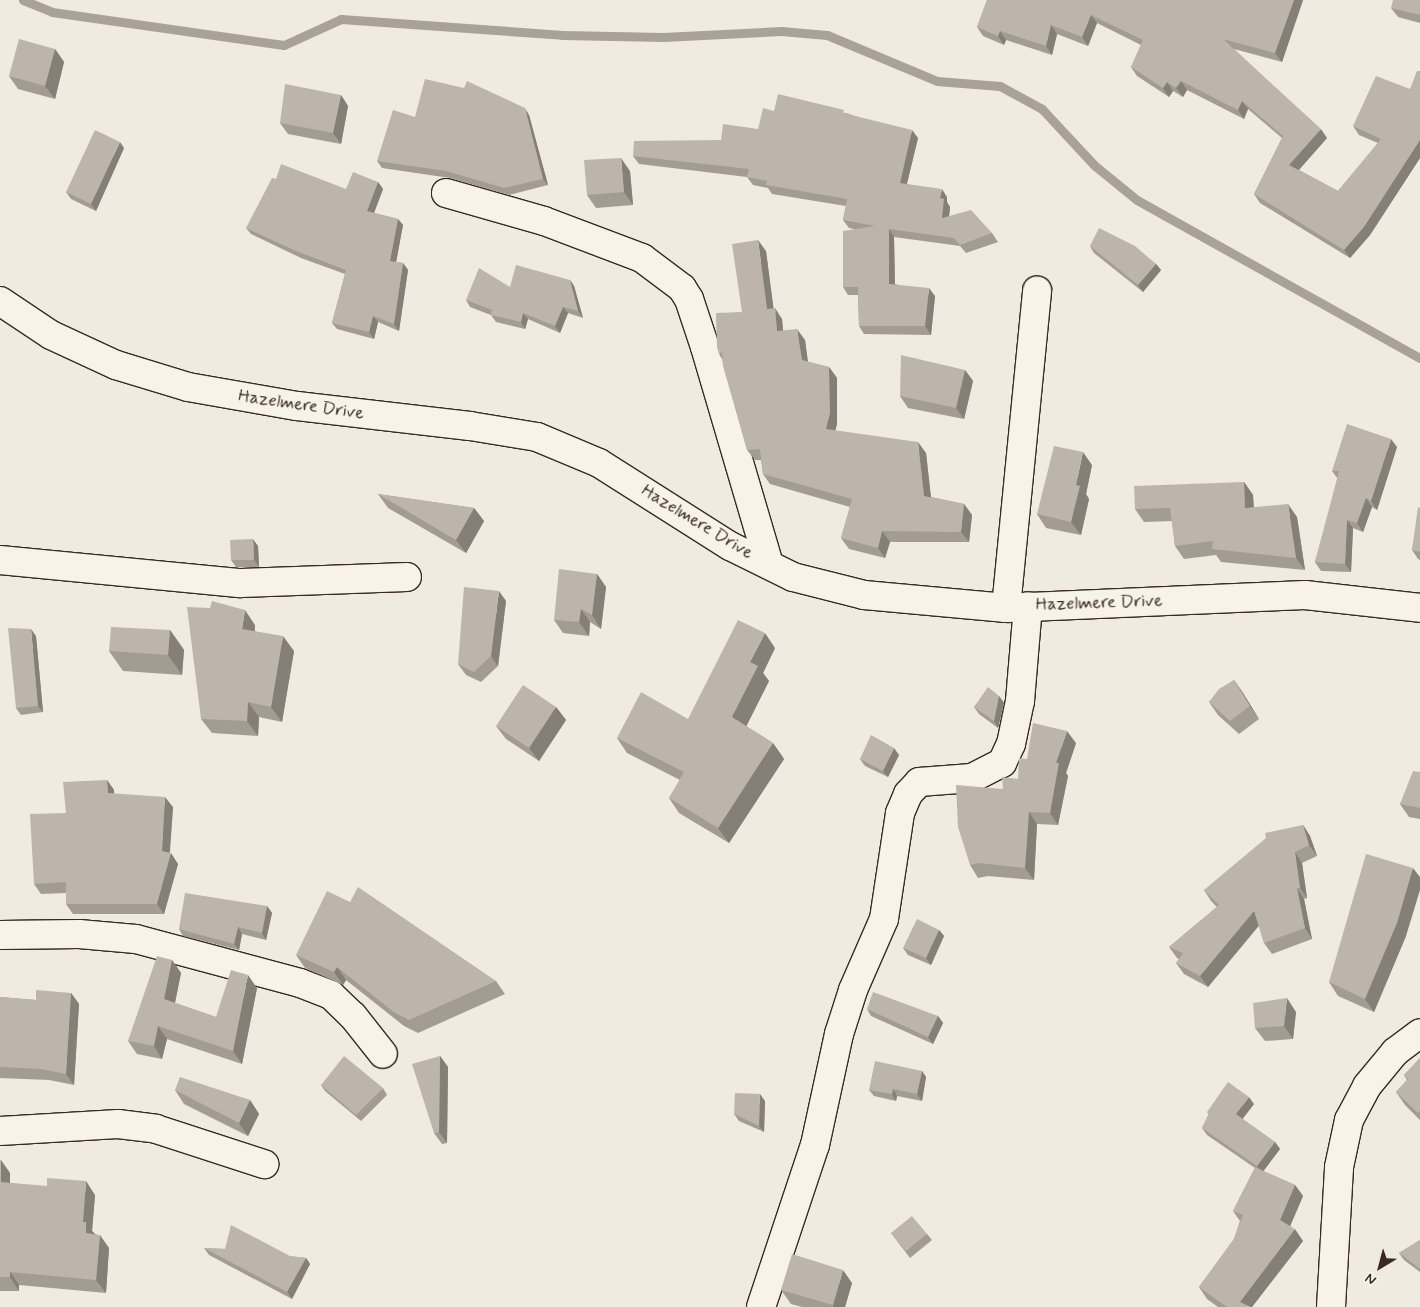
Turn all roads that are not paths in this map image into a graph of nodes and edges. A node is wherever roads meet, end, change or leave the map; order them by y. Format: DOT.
graph roads {
  1 [pos="446,193"];
  2 [pos="1037,291"];
  3 [pos="0,301"];
  4 [pos="0,560"];
  5 [pos="769,565"];
  6 [pos="407,577"];
  7 [pos="1017,607"];
  8 [pos="1420,608"];
  9 [pos="0,934"];
  10 [pos="1420,1033"];
  11 [pos="383,1054"];
  12 [pos="0,1131"];
  13 [pos="264,1164"];
  14 [pos="761,1307"];
  15 [pos="1331,1307"];
  1 -- 5 [label="street"];
  2 -- 7 [label="street"];
  3 -- 5 [label="street, Hazelmere Drive"];
  4 -- 6 [label="street"];
  5 -- 7 [label="street, Hazelmere Drive"];
  7 -- 8 [label="street, Hazelmere Drive"];
  7 -- 14 [label="street"];
  9 -- 11 [label="street"];
  10 -- 15 [label="street"];
  12 -- 13 [label="street"];
}
